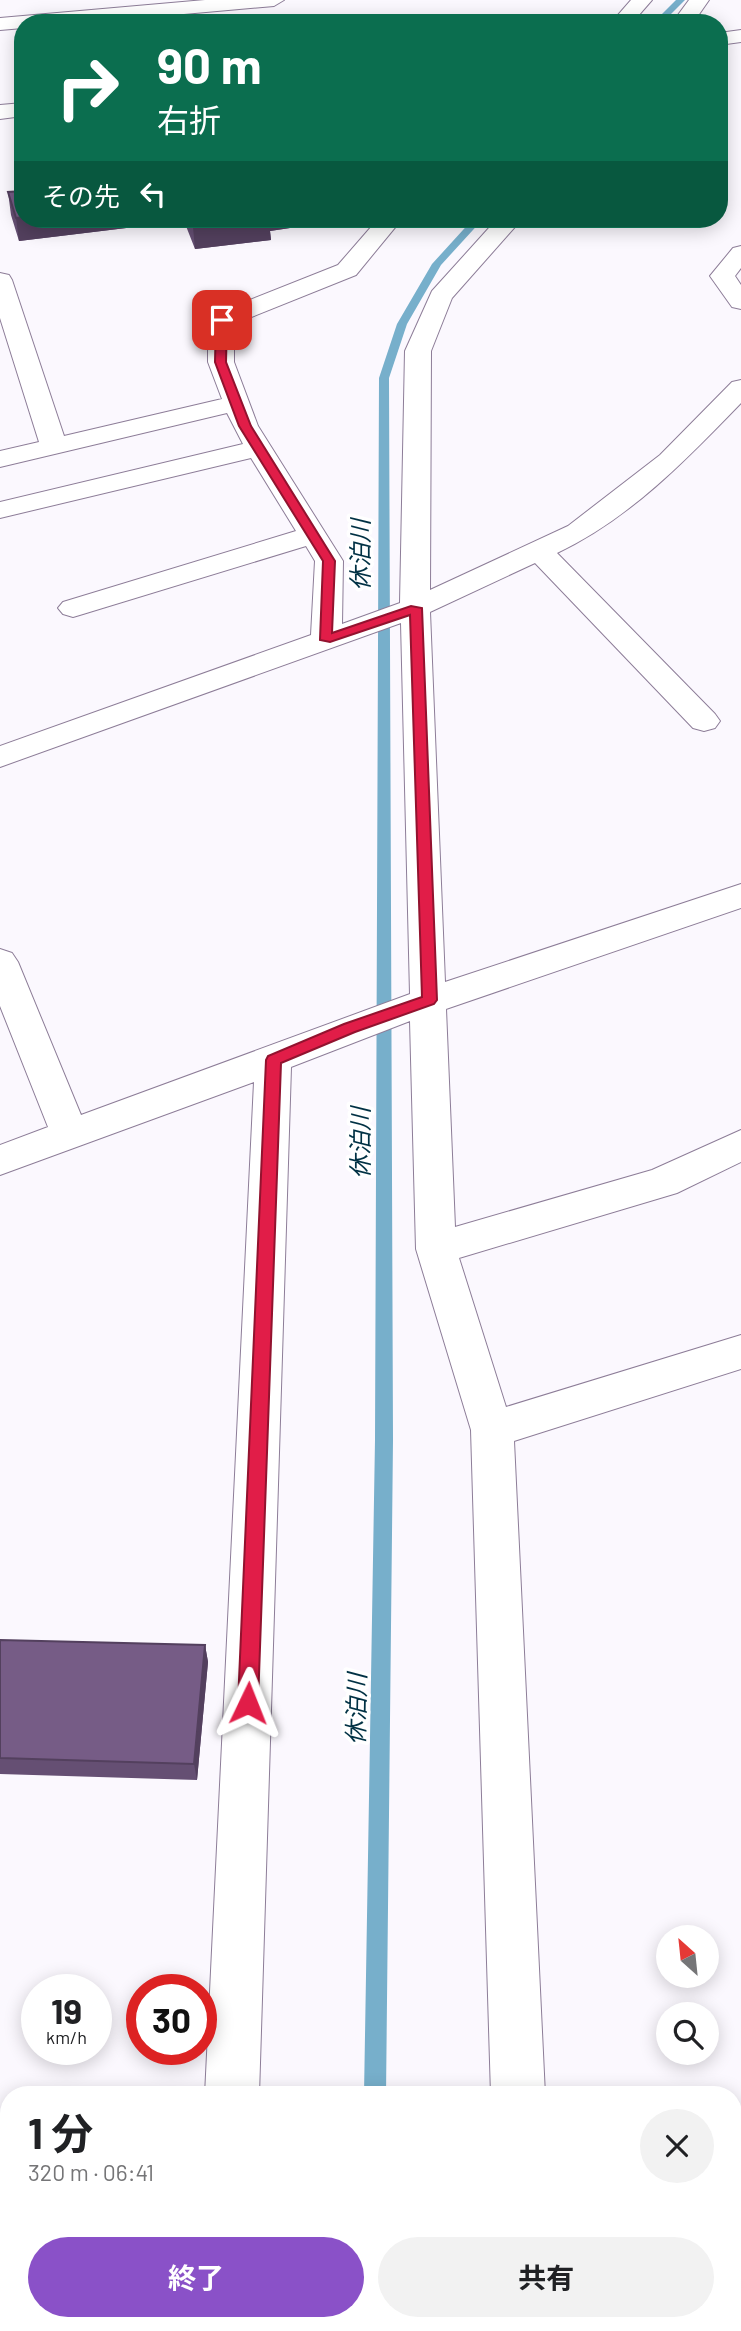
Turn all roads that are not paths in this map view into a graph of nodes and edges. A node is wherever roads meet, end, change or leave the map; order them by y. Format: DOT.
graph roads {
  1 [pos="274,0"];
  2 [pos="642,0"];
  3 [pos="228,9"];
  4 [pos="152,14"];
  5 [pos="629,14"];
  6 [pos="382,228"];
  7 [pos="502,228"];
  8 [pos="741,253"];
  9 [pos="0,282"];
  10 [pos="741,302"];
  11 [pos="9,334"];
  12 [pos="741,388"];
  13 [pos="236,403"];
  14 [pos="54,446"];
  15 [pos="259,448"];
  16 [pos="0,459"];
  17 [pos="0,510"];
  18 [pos="313,535"];
  19 [pos="538,551"];
  20 [pos="73,608"];
  21 [pos="415,608"];
  22 [pos="340,634"];
  23 [pos="704,721"];
  24 [pos="0,757"];
  25 [pos="741,896"];
  26 [pos="0,962"];
  27 [pos="424,1002"];
  28 [pos="273,1060"];
  29 [pos="70,1135"];
  30 [pos="741,1145"];
  31 [pos="0,1160"];
  32 [pos="436,1249"];
  33 [pos="741,1352"];
  34 [pos="492,1430"];
  35 [pos="232,2086"];
  36 [pos="518,2086"];
  1 -- 3 [label="street"];
  2 -- 5 [label="street"];
  3 -- 4 [label="street"];
  6 -- 13 [label="street"];
  7 -- 21 [label="street"];
  8 -- 10 [label="street"];
  9 -- 11 [label="street"];
  11 -- 14 [label="street"];
  12 -- 19 [label="street"];
  13 -- 14 [label="street"];
  13 -- 15 [label="street"];
  14 -- 16 [label="street"];
  15 -- 17 [label="street"];
  15 -- 18 [label="street"];
  18 -- 20 [label="street"];
  18 -- 22 [label="street"];
  19 -- 21 [label="street"];
  19 -- 23 [label="street"];
  21 -- 22 [label="street"];
  21 -- 27 [label="street"];
  22 -- 24 [label="street"];
  25 -- 27 [label="street"];
  26 -- 29 [label="street"];
  27 -- 28 [label="street"];
  27 -- 32 [label="street"];
  28 -- 29 [label="street"];
  28 -- 35 [label="street"];
  29 -- 31 [label="street"];
  30 -- 32 [label="street"];
  32 -- 34 [label="street"];
  33 -- 34 [label="street"];
  34 -- 36 [label="street"];
}
